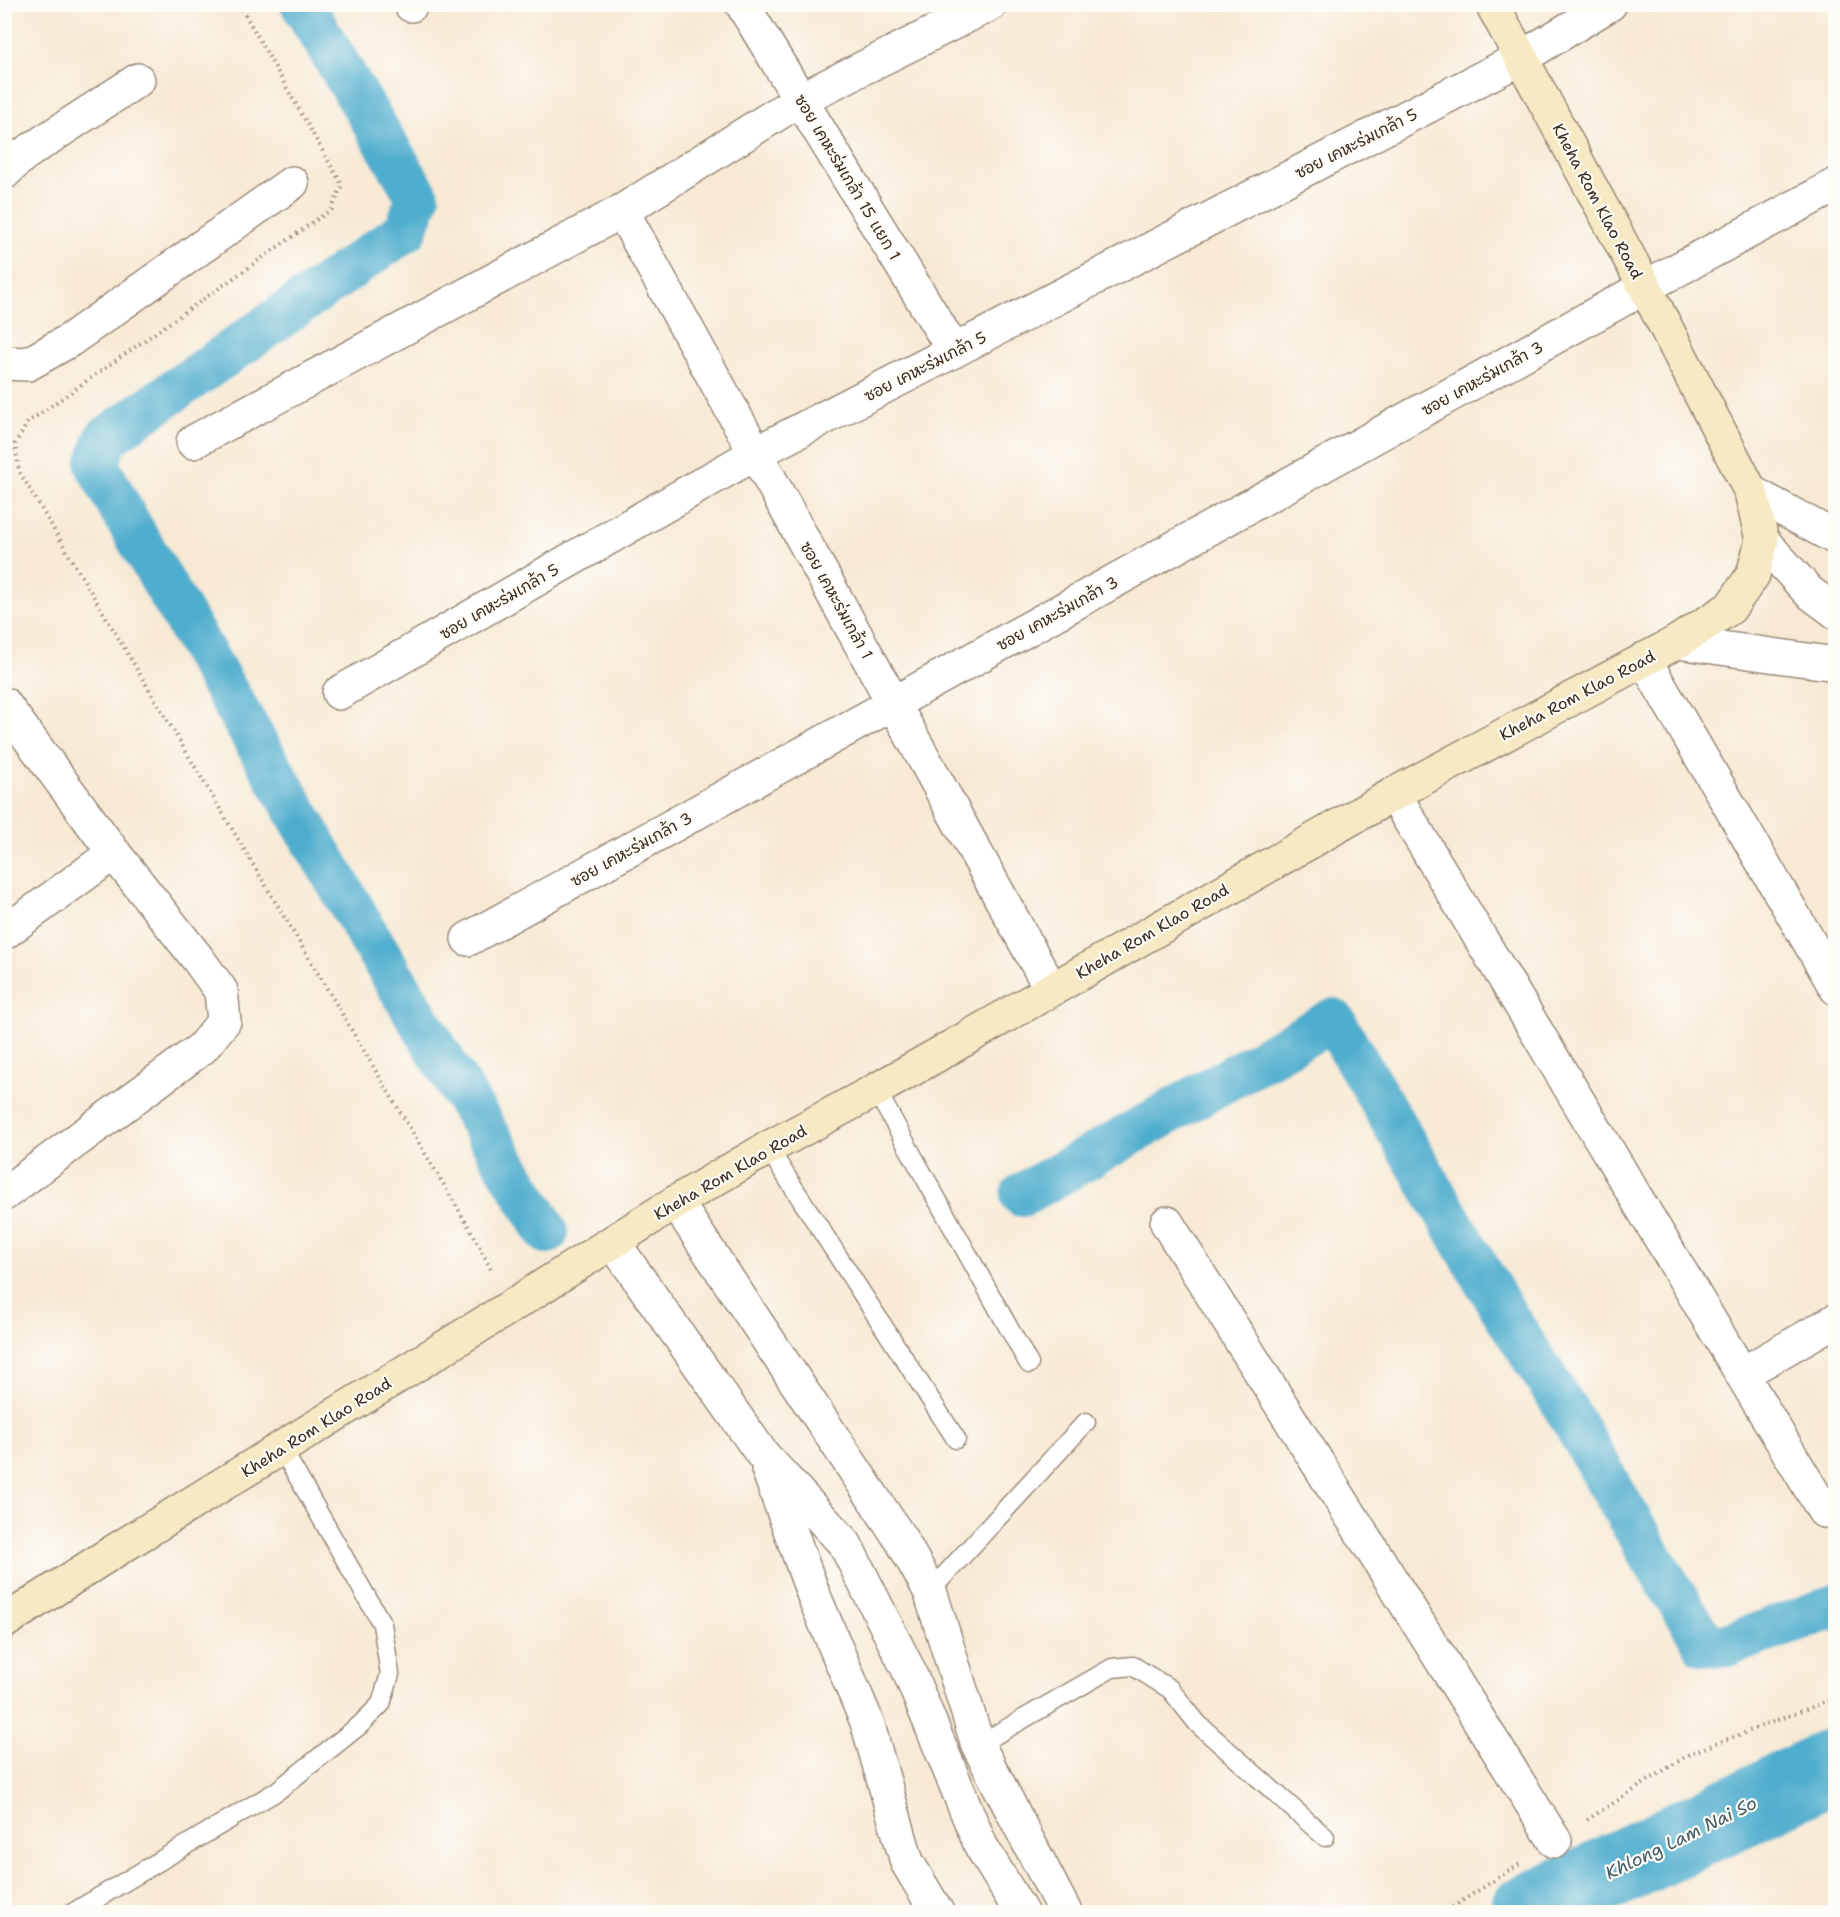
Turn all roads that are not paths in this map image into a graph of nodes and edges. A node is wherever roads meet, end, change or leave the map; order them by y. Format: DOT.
graph roads {
  1 [pos="742,4"];
  2 [pos="992,4"];
  3 [pos="1492,4"];
  4 [pos="1610,4"];
  5 [pos="1521,58"];
  6 [pos="138,80"];
  7 [pos="801,99"];
  8 [pos="4,173"];
  9 [pos="292,183"];
  10 [pos="1836,185"];
  11 [pos="622,212"];
  12 [pos="1645,287"];
  13 [pos="954,351"];
  14 [pos="4,363"];
  15 [pos="193,442"];
  16 [pos="756,453"];
  17 [pos="1751,492"];
  18 [pos="1836,538"];
  19 [pos="1762,540"];
  20 [pos="1836,612"];
  21 [pos="1677,642"];
  22 [pos="1644,659"];
  23 [pos="1836,664"];
  24 [pos="339,693"];
  25 [pos="4,704"];
  26 [pos="894,704"];
  27 [pos="1394,794"];
  28 [pos="114,853"];
  29 [pos="4,933"];
  30 [pos="468,939"];
  31 [pos="1836,988"];
  32 [pos="1051,989"];
  33 [pos="876,1090"];
  34 [pos="768,1148"];
  35 [pos="4,1194"];
  36 [pos="676,1202"];
  37 [pos="1167,1223"];
  38 [pos="613,1242"];
  39 [pos="1836,1320"];
  40 [pos="1029,1364"];
  41 [pos="1742,1374"];
  42 [pos="1086,1422"];
  43 [pos="956,1439"];
  44 [pos="282,1449"];
  45 [pos="762,1454"];
  46 [pos="1824,1511"];
  47 [pos="930,1591"];
  48 [pos="4,1622"];
  49 [pos="978,1745"];
  50 [pos="1325,1837"];
  51 [pos="1555,1841"];
  52 [pos="74,1912"];
  53 [pos="937,1912"];
  54 [pos="1021,1912"];
  55 [pos="1065,1912"];
  1 -- 7 [label="street, ซอย เคหะร่มเกล้า 15 แยก 1"];
  2 -- 7 [label="street"];
  3 -- 5 [label="street, Kheha Rom Klao Road"];
  4 -- 5 [label="street, ซอย เคหะร่มเกล้า 5"];
  5 -- 12 [label="street, Kheha Rom Klao Road"];
  5 -- 13 [label="street, ซอย เคหะร่มเกล้า 5"];
  6 -- 8 [label="street"];
  7 -- 11 [label="street"];
  7 -- 13 [label="street, ซอย เคหะร่มเกล้า 15 แยก 1"];
  9 -- 14 [label="street"];
  10 -- 12 [label="street, ซอย เคหะร่มเกล้า 3"];
  11 -- 15 [label="street"];
  11 -- 16 [label="street, ซอย เคหะร่มเกล้า 1"];
  12 -- 17 [label="street, Kheha Rom Klao Road"];
  12 -- 26 [label="street, ซอย เคหะร่มเกล้า 3"];
  13 -- 16 [label="street, ซอย เคหะร่มเกล้า 5"];
  16 -- 24 [label="street, ซอย เคหะร่มเกล้า 5"];
  16 -- 26 [label="street, ซอย เคหะร่มเกล้า 1"];
  17 -- 18 [label="street"];
  17 -- 19 [label="street, Kheha Rom Klao Road"];
  19 -- 20 [label="street"];
  19 -- 21 [label="street, Kheha Rom Klao Road"];
  21 -- 22 [label="street, Kheha Rom Klao Road"];
  21 -- 23 [label="street"];
  22 -- 27 [label="street, Kheha Rom Klao Road"];
  22 -- 31 [label="street"];
  25 -- 28 [label="street"];
  26 -- 30 [label="street, ซอย เคหะร่มเกล้า 3"];
  26 -- 32 [label="street, ซอย เคหะร่มเกล้า 1"];
  27 -- 32 [label="street, Kheha Rom Klao Road"];
  27 -- 41 [label="street"];
  28 -- 29 [label="street"];
  28 -- 35 [label="street"];
  32 -- 33 [label="street, Kheha Rom Klao Road"];
  33 -- 34 [label="street, Kheha Rom Klao Road"];
  33 -- 40 [label="lane"];
  34 -- 36 [label="street, Kheha Rom Klao Road"];
  34 -- 43 [label="lane"];
  36 -- 38 [label="street, Kheha Rom Klao Road"];
  36 -- 47 [label="street"];
  37 -- 51 [label="street"];
  38 -- 44 [label="street, Kheha Rom Klao Road"];
  38 -- 45 [label="street"];
  39 -- 41 [label="street"];
  41 -- 46 [label="street"];
  42 -- 47 [label="lane"];
  44 -- 48 [label="street, Kheha Rom Klao Road"];
  44 -- 52 [label="lane"];
  45 -- 53 [label="street"];
  45 -- 54 [label="street"];
  47 -- 49 [label="street"];
  49 -- 50 [label="lane"];
  49 -- 55 [label="street"];
}
